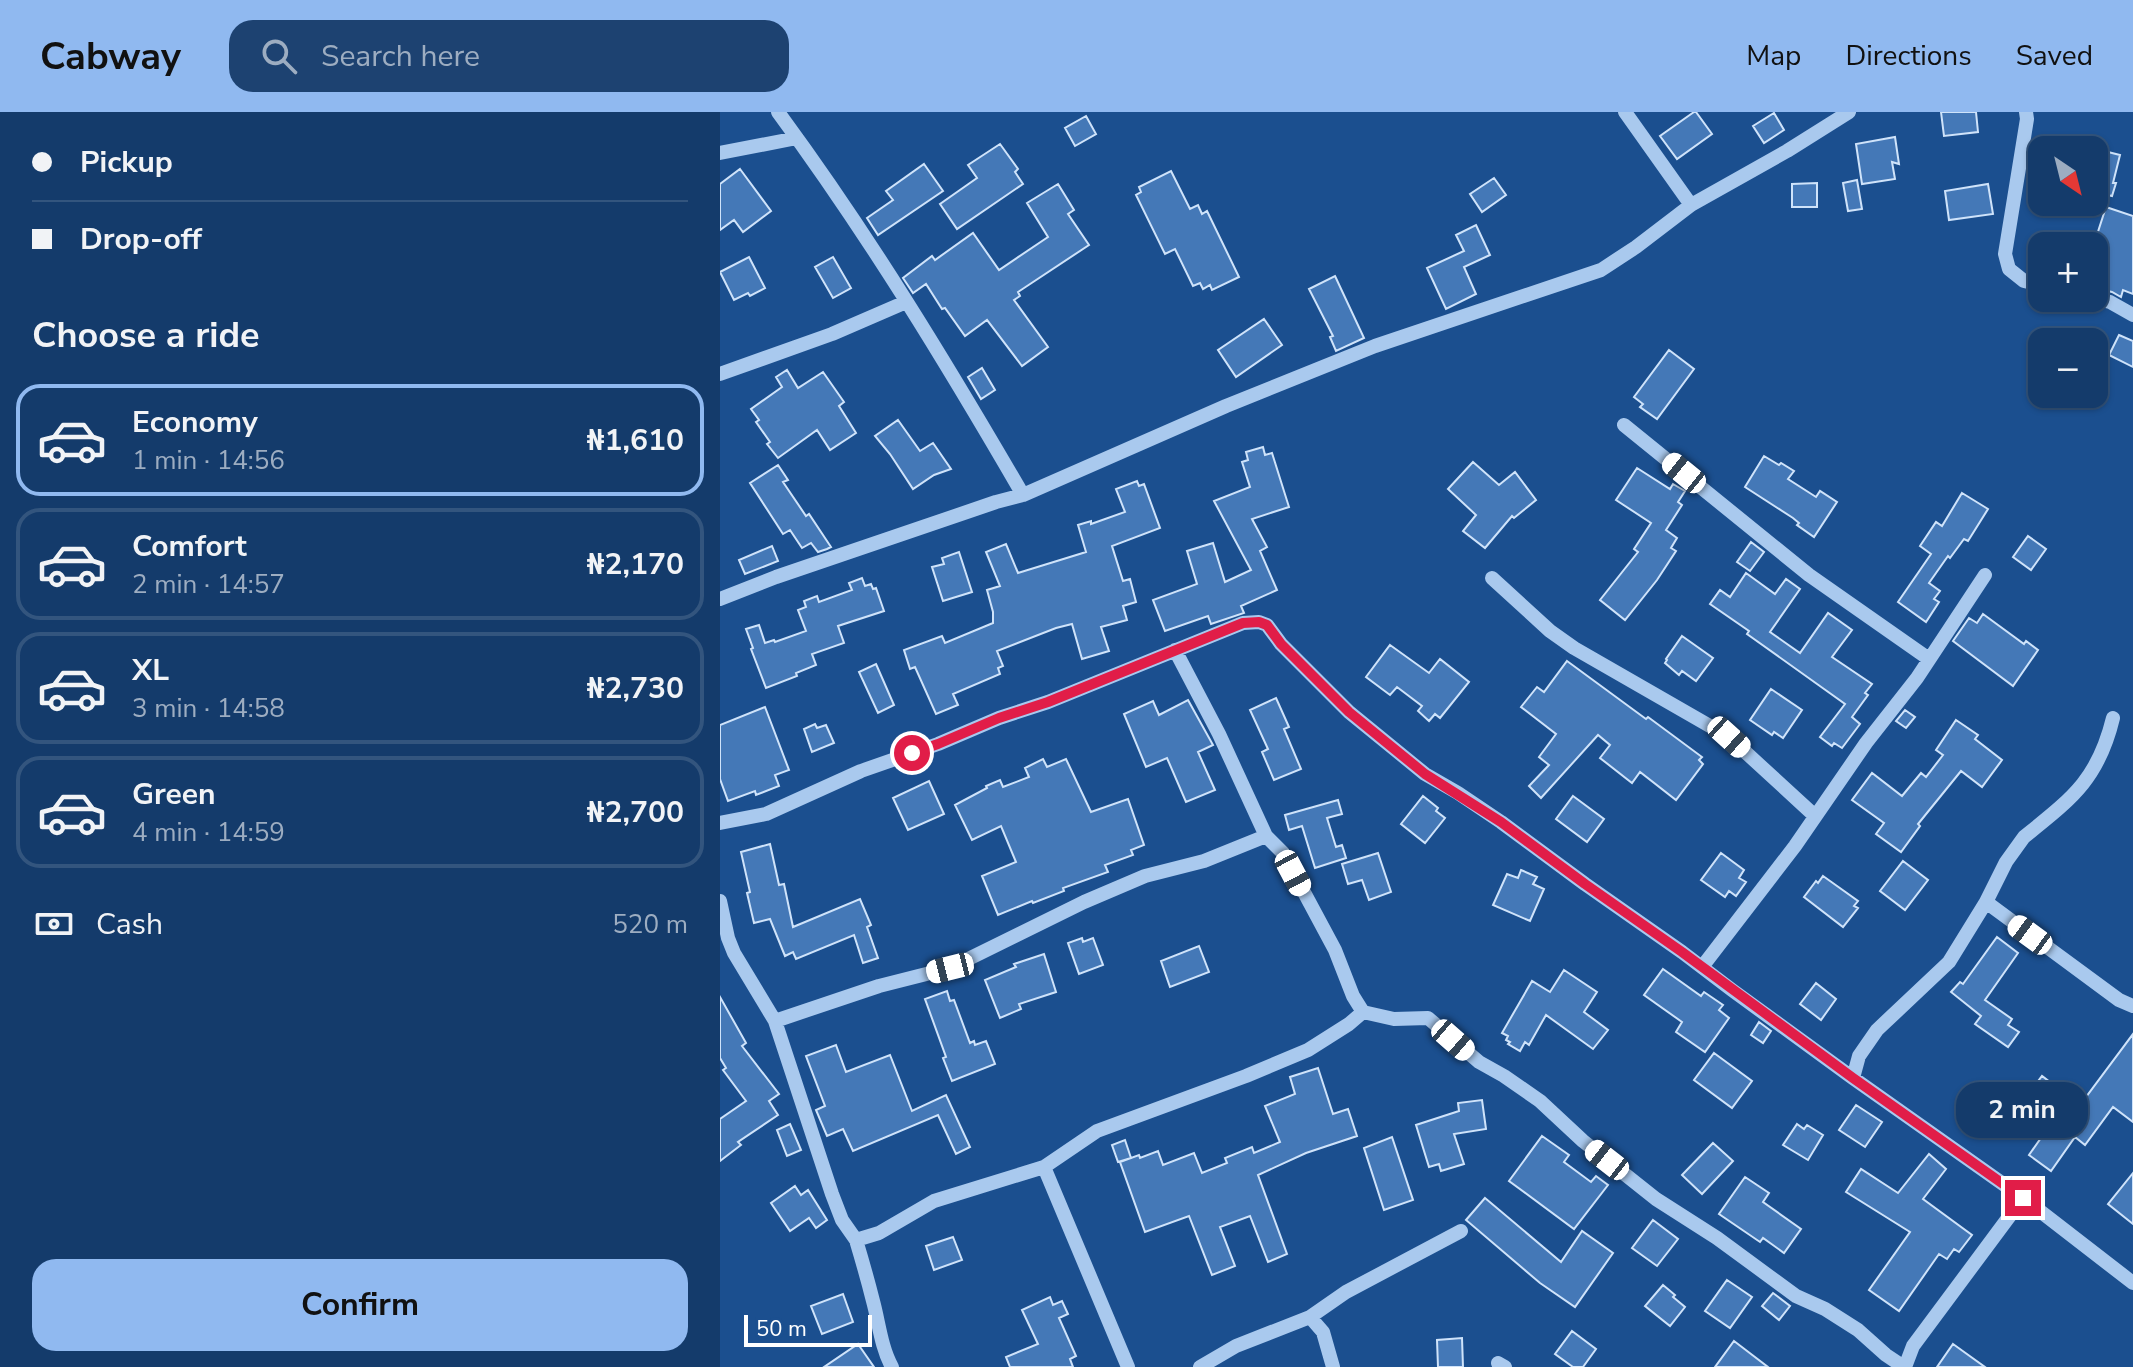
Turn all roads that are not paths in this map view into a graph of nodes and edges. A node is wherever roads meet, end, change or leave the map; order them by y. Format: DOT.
graph roads {
  1 [pos="778,112"];
  2 [pos="1625,112"];
  3 [pos="1849,112"];
  4 [pos="2026,112"];
  5 [pos="797,138"];
  6 [pos="720,153"];
  7 [pos="1691,205"];
  8 [pos="2028,282"];
  9 [pos="906,302"];
  10 [pos="2108,302"];
  11 [pos="2133,315"];
  12 [pos="720,374"];
  13 [pos="1624,425"];
  14 [pos="1023,495"];
  15 [pos="1985,575"];
  16 [pos="1492,578"];
  17 [pos="720,599"];
  18 [pos="1175,650"];
  19 [pos="1929,659"];
  20 [pos="2113,718"];
  21 [pos="1815,816"];
  22 [pos="720,823"];
  23 [pos="1266,836"];
  24 [pos="720,901"];
  25 [pos="1986,902"];
  26 [pos="724,940"];
  27 [pos="1702,967"];
  28 [pos="2133,1006"];
  29 [pos="1363,1012"];
  30 [pos="775,1021"];
  31 [pos="1853,1078"];
  32 [pos="1044,1167"];
  33 [pos="2023,1198"];
  34 [pos="1461,1231"];
  35 [pos="856,1240"];
  36 [pos="2133,1283"];
  37 [pos="1310,1317"];
  38 [pos="1130,1365"];
  39 [pos="892,1367"];
  40 [pos="1200,1367"];
  41 [pos="1333,1367"];
  42 [pos="1904,1367"];
  1 -- 5 [label="street"];
  2 -- 7 [label="street"];
  3 -- 7 [label="street"];
  4 -- 8 [label="street"];
  5 -- 6 [label="street"];
  5 -- 9 [label="street"];
  7 -- 14 [label="street"];
  9 -- 12 [label="street"];
  9 -- 14 [label="street"];
  10 -- 11 [label="street"];
  13 -- 19 [label="street"];
  14 -- 17 [label="street"];
  15 -- 19 [label="street"];
  16 -- 21 [label="street"];
  18 -- 22 [label="street"];
  18 -- 23 [label="street"];
  18 -- 27 [label="street"];
  19 -- 21 [label="street"];
  20 -- 25 [label="street"];
  21 -- 27 [label="street"];
  23 -- 29 [label="street"];
  23 -- 30 [label="street"];
  24 -- 26 [label="street"];
  25 -- 28 [label="street"];
  25 -- 31 [label="street"];
  26 -- 30 [label="street"];
  27 -- 31 [label="street"];
  29 -- 32 [label="street"];
  29 -- 42 [label="street"];
  30 -- 35 [label="street"];
  31 -- 33 [label="street"];
  32 -- 35 [label="street"];
  32 -- 38 [label="street"];
  33 -- 36 [label="street"];
  33 -- 42 [label="street"];
  34 -- 37 [label="street"];
  35 -- 39 [label="street"];
  37 -- 40 [label="street"];
  37 -- 41 [label="street"];
}
